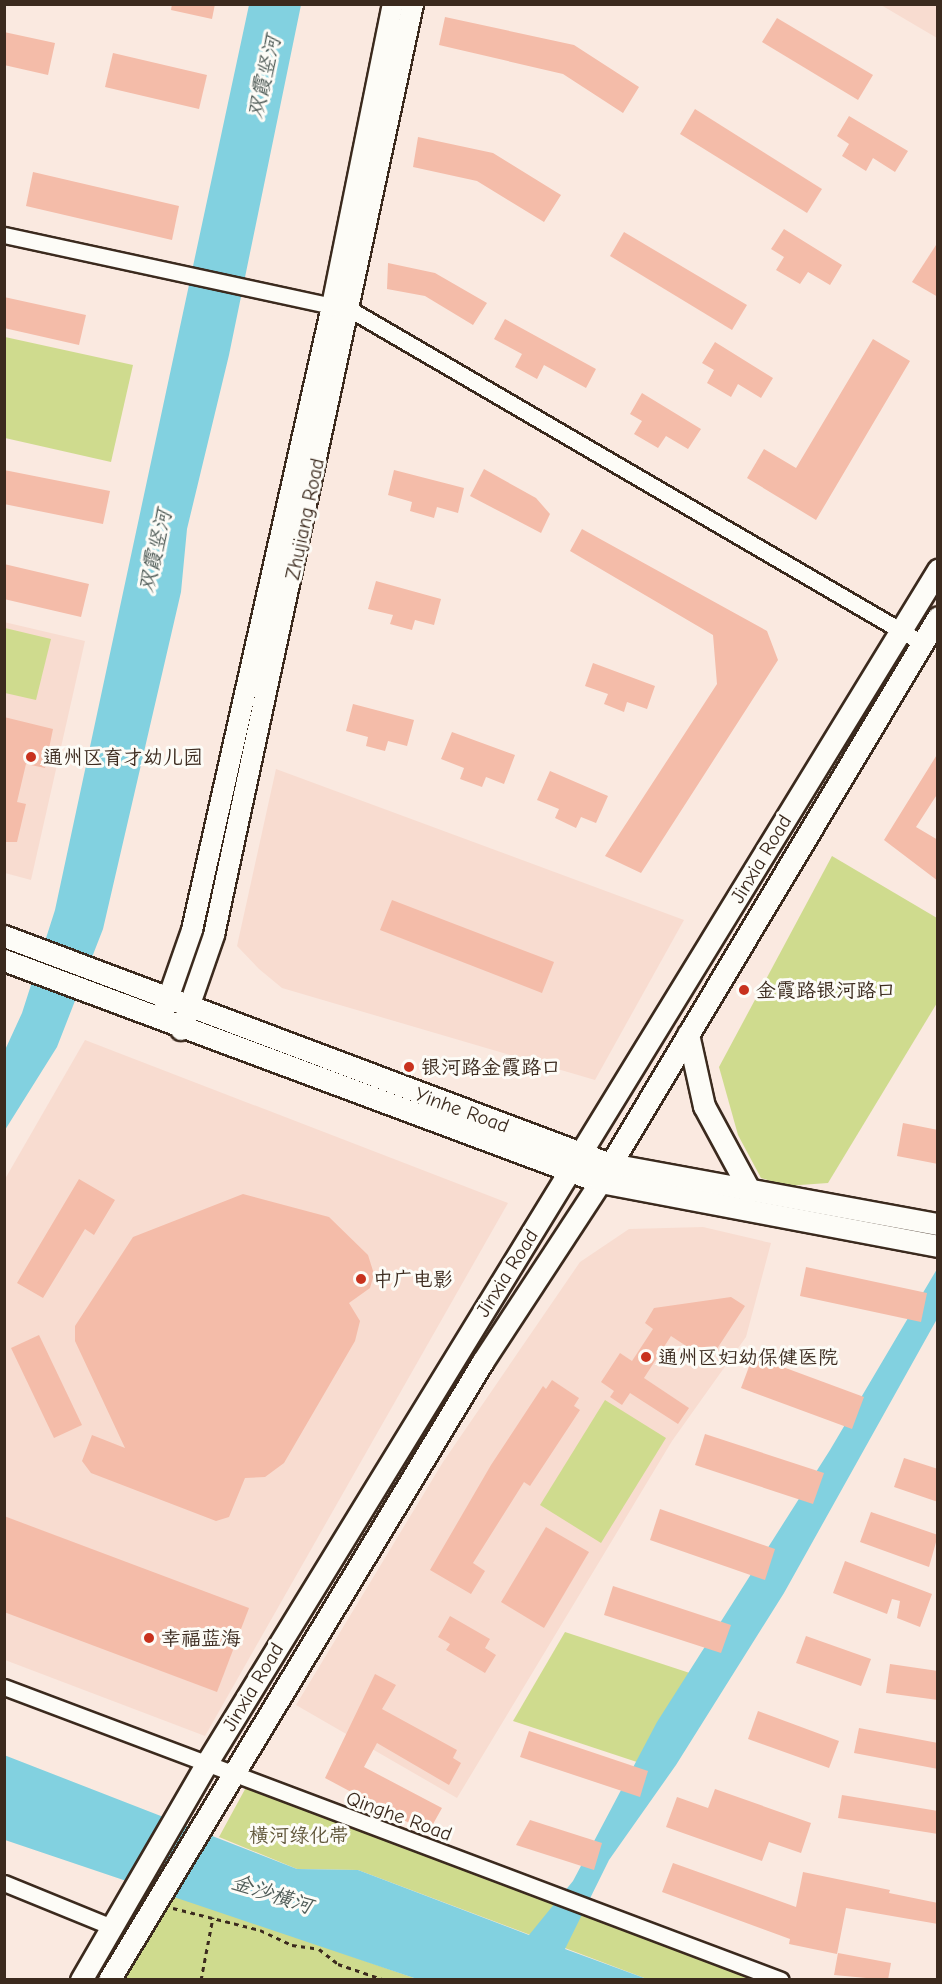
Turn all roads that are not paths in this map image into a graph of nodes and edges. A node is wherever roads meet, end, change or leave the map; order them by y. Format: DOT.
graph roads {
  1 [pos="393,4"];
  2 [pos="412,4"];
  3 [pos="4,234"];
  4 [pos="341,308"];
  5 [pos="938,570"];
  6 [pos="938,617"];
  7 [pos="900,630"];
  8 [pos="922,643"];
  9 [pos="7,937"];
  10 [pos="4,960"];
  11 [pos="168,998"];
  12 [pos="188,1009"];
  13 [pos="160,1019"];
  14 [pos="181,1030"];
  15 [pos="688,1034"];
  16 [pos="581,1154"];
  17 [pos="610,1164"];
  18 [pos="569,1172"];
  19 [pos="600,1182"];
  20 [pos="750,1191"];
  21 [pos="938,1224"];
  22 [pos="938,1246"];
  23 [pos="4,1687"];
  24 [pos="206,1764"];
  25 [pos="231,1773"];
  26 [pos="4,1883"];
  27 [pos="114,1928"];
  28 [pos="81,1980"];
  29 [pos="109,1980"];
  30 [pos="781,1980"];
  1 -- 4 [label="street, Zhujiang Road"];
  2 -- 4 [label="street, Zhujiang Road"];
  3 -- 4 [label="street"];
  4 -- 7 [label="street"];
  4 -- 11 [label="street, Zhujiang Road"];
  4 -- 12 [label="street, Zhujiang Road"];
  5 -- 7 [label="main road, Jinxia Road"];
  6 -- 8 [label="main road, Jinxia Road"];
  7 -- 8 [label="street"];
  7 -- 16 [label="main road, Jinxia Road"];
  8 -- 15 [label="main road, Jinxia Road"];
  9 -- 11 [label="main road, Yinhe Road"];
  10 -- 13 [label="main road, Yinhe Road"];
  11 -- 12 [label="main road, Yinhe Road"];
  11 -- 13 [label="street, Zhujiang Road"];
  12 -- 14 [label="street, Zhujiang Road"];
  12 -- 16 [label="main road, Yinhe Road"];
  13 -- 14 [label="main road, Yinhe Road"];
  14 -- 18 [label="main road, Yinhe Road"];
  15 -- 17 [label="main road, Jinxia Road"];
  15 -- 20 [label="main road"];
  16 -- 17 [label="main road, Yinhe Road"];
  16 -- 18 [label="main road, Jinxia Road"];
  17 -- 19 [label="main road, Jinxia Road"];
  17 -- 20 [label="main road, Yinhe Road"];
  18 -- 19 [label="main road, Yinhe Road"];
  18 -- 24 [label="main road, Jinxia Road"];
  19 -- 22 [label="main road, Yinhe Road"];
  19 -- 25 [label="main road, Jinxia Road"];
  20 -- 21 [label="main road, Yinhe Road"];
  23 -- 24 [label="street, Qinghe Road"];
  24 -- 25 [label="street, Qinghe Road"];
  24 -- 27 [label="main road, Jinxia Road"];
  25 -- 29 [label="main road, Jinxia Road"];
  25 -- 30 [label="street, Qinghe Road"];
  26 -- 27 [label="street"];
  27 -- 28 [label="main road, Jinxia Road"];
}
